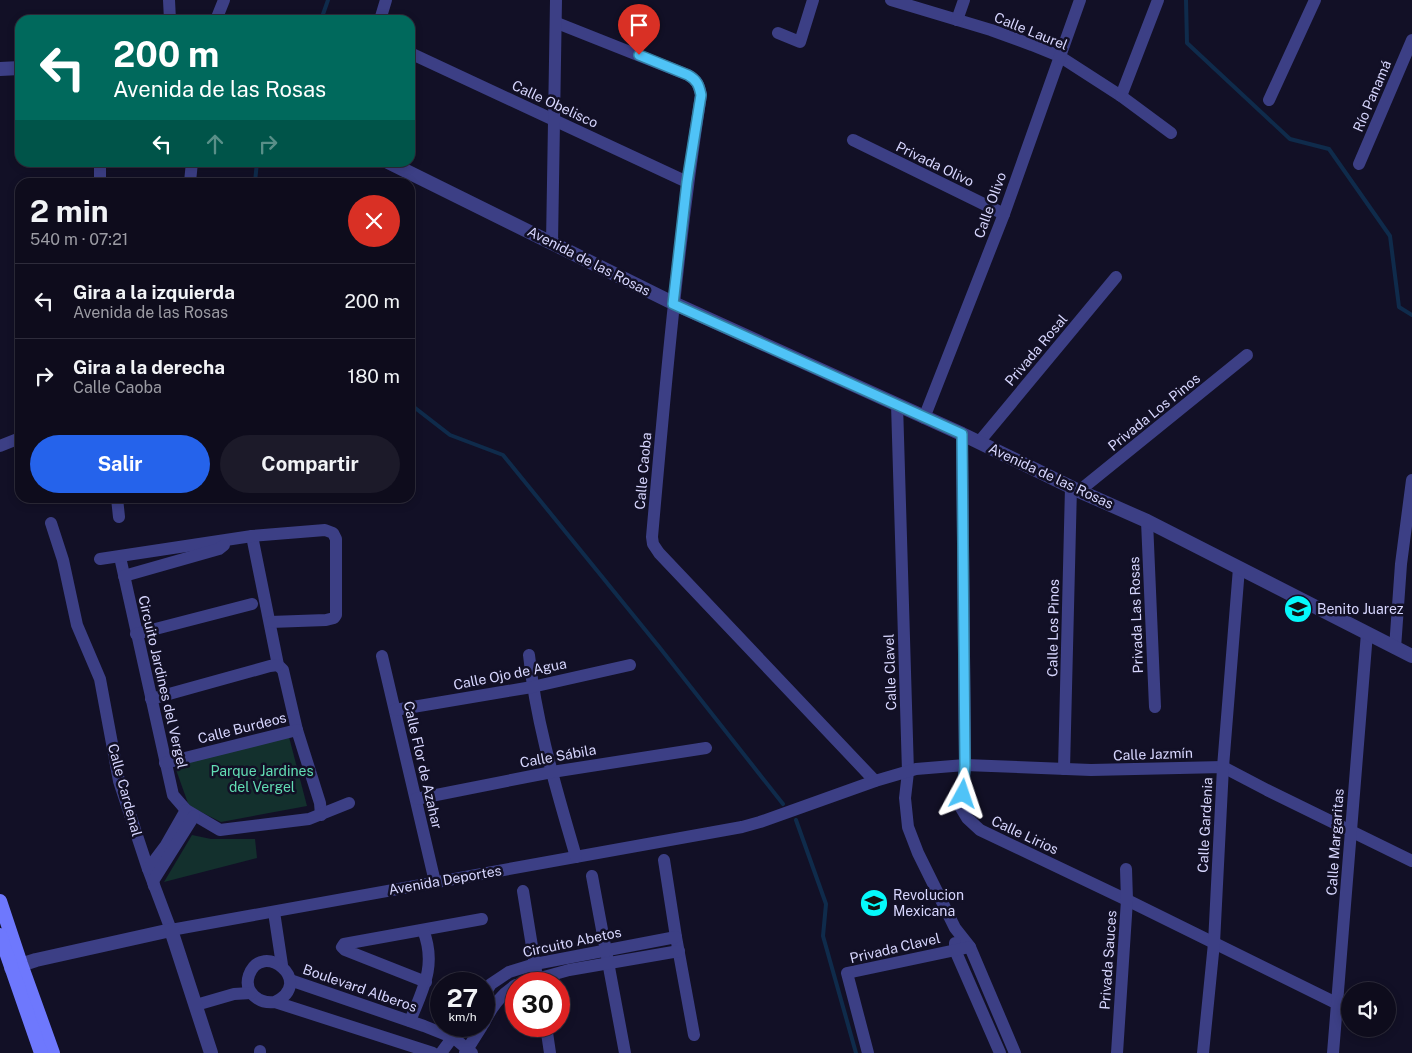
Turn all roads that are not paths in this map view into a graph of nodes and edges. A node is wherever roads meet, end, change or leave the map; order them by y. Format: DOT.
graph roads {
  1 [pos="169,0"];
  2 [pos="224,0"];
  3 [pos="386,0"];
  4 [pos="556,0"];
  5 [pos="813,0"];
  6 [pos="892,0"];
  7 [pos="964,0"];
  8 [pos="1080,0"];
  9 [pos="1158,0"];
  10 [pos="1315,0"];
  11 [pos="170,15"];
  12 [pos="218,15"];
  13 [pos="382,15"];
  14 [pos="958,20"];
  15 [pos="557,23"];
  16 [pos="778,33"];
  17 [pos="1412,40"];
  18 [pos="415,55"];
  19 [pos="1059,56"];
  20 [pos="0,68"];
  21 [pos="15,68"];
  22 [pos="1121,96"];
  23 [pos="1269,100"];
  24 [pos="554,120"];
  25 [pos="1171,132"];
  26 [pos="853,140"];
  27 [pos="1359,164"];
  28 [pos="398,167"];
  29 [pos="687,182"];
  30 [pos="1004,214"];
  31 [pos="552,243"];
  32 [pos="1116,277"];
  33 [pos="673,304"];
  34 [pos="1247,355"];
  35 [pos="897,404"];
  36 [pos="924,418"];
  37 [pos="962,434"];
  38 [pos="15,440"];
  39 [pos="979,442"];
  40 [pos="0,446"];
  41 [pos="1412,480"];
  42 [pos="1075,490"];
  43 [pos="118,503"];
  44 [pos="119,517"];
  45 [pos="1147,521"];
  46 [pos="51,523"];
  47 [pos="252,536"];
  48 [pos="226,540"];
  49 [pos="120,557"];
  50 [pos="100,559"];
  51 [pos="1239,568"];
  52 [pos="124,576"];
  53 [pos="252,604"];
  54 [pos="270,622"];
  55 [pos="136,634"];
  56 [pos="1367,634"];
  57 [pos="1395,648"];
  58 [pos="529,655"];
  59 [pos="382,656"];
  60 [pos="1412,656"];
  61 [pos="278,665"];
  62 [pos="630,665"];
  63 [pos="532,687"];
  64 [pos="151,698"];
  65 [pos="1155,707"];
  66 [pos="395,710"];
  67 [pos="297,730"];
  68 [pos="706,748"];
  69 [pos="165,763"];
  70 [pos="965,765"];
  71 [pos="1223,767"];
  72 [pos="1064,769"];
  73 [pos="552,772"];
  74 [pos="908,772"];
  75 [pos="875,781"];
  76 [pos="416,799"];
  77 [pos="349,803"];
  78 [pos="190,813"];
  79 [pos="321,815"];
  80 [pos="1351,832"];
  81 [pos="576,857"];
  82 [pos="664,860"];
  83 [pos="1412,861"];
  84 [pos="148,869"];
  85 [pos="1126,869"];
  86 [pos="592,876"];
  87 [pos="435,882"];
  88 [pos="154,886"];
  89 [pos="523,891"];
  90 [pos="0,900"];
  91 [pos="1127,900"];
  92 [pos="274,912"];
  93 [pos="482,919"];
  94 [pos="955,928"];
  95 [pos="171,930"];
  96 [pos="423,930"];
  97 [pos="0,936"];
  98 [pos="676,937"];
  99 [pos="1214,943"];
  100 [pos="970,946"];
  101 [pos="955,950"];
  102 [pos="679,951"];
  103 [pos="606,957"];
  104 [pos="535,964"];
  105 [pos="282,965"];
  106 [pos="16,966"];
  107 [pos="536,972"];
  108 [pos="563,972"];
  109 [pos="290,980"];
  110 [pos="495,981"];
  111 [pos="426,982"];
  112 [pos="505,991"];
  113 [pos="251,993"];
  114 [pos="275,1002"];
  115 [pos="495,1004"];
  116 [pos="1338,1004"];
  117 [pos="196,1005"];
  118 [pos="410,1021"];
  119 [pos="694,1035"];
  120 [pos="476,1037"];
  121 [pos="548,1037"];
  122 [pos="454,1038"];
  123 [pos="469,1052"];
  124 [pos="41,1053"];
  125 [pos="53,1053"];
  126 [pos="211,1053"];
  127 [pos="433,1053"];
  128 [pos="441,1053"];
  129 [pos="550,1053"];
  130 [pos="625,1053"];
  131 [pos="868,1053"];
  132 [pos="1000,1053"];
  133 [pos="1015,1053"];
  134 [pos="1117,1053"];
  135 [pos="1203,1053"];
  136 [pos="1333,1053"];
  1 -- 11 [label="street"];
  2 -- 12 [label="street"];
  3 -- 13 [label="street"];
  4 -- 15 [label="street"];
  5 -- 16 [label="street"];
  6 -- 14 [label="street, Calle Laurel"];
  7 -- 14 [label="street"];
  8 -- 19 [label="street, Calle Olivo"];
  9 -- 22 [label="street"];
  10 -- 23 [label="street"];
  14 -- 19 [label="street, Calle Laurel"];
  15 -- 24 [label="street"];
  15 -- 29 [label="street, Calle Caoba"];
  17 -- 27 [label="street, Río Panamá"];
  18 -- 24 [label="street, Calle Obelisco"];
  19 -- 22 [label="street, Calle Laurel"];
  19 -- 30 [label="street, Calle Olivo"];
  20 -- 21 [label="street"];
  22 -- 25 [label="street, Calle Laurel"];
  24 -- 29 [label="street, Calle Obelisco"];
  24 -- 31 [label="street"];
  26 -- 30 [label="street, Privada Olivo"];
  28 -- 31 [label="street, Avenida de las Rosas"];
  29 -- 33 [label="street, Calle Caoba"];
  30 -- 36 [label="street, Calle Olivo"];
  31 -- 33 [label="street, Avenida de las Rosas"];
  32 -- 39 [label="street, Privada Rosal"];
  33 -- 35 [label="street, Avenida de las Rosas"];
  33 -- 75 [label="street, Calle Caoba"];
  34 -- 42 [label="street, Privada Los Pinos"];
  35 -- 36 [label="street, Avenida de las Rosas"];
  35 -- 74 [label="street, Calle Clavel"];
  36 -- 37 [label="street, Avenida de las Rosas"];
  37 -- 39 [label="street, Avenida de las Rosas"];
  37 -- 70 [label="street, Calle Lirios"];
  38 -- 40 [label="street"];
  39 -- 42 [label="street, Avenida de las Rosas"];
  41 -- 57 [label="street"];
  42 -- 45 [label="street, Avenida de las Rosas"];
  42 -- 72 [label="street, Calle Los Pinos"];
  43 -- 44 [label="street"];
  45 -- 51 [label="street, Avenida de las Rosas"];
  45 -- 65 [label="street, Privada Las Rosas"];
  46 -- 84 [label="street, Calle Cardenal"];
  47 -- 48 [label="street"];
  47 -- 54 [label="street"];
  47 -- 54 [label="street"];
  48 -- 49 [label="street"];
  48 -- 52 [label="street"];
  49 -- 50 [label="street"];
  49 -- 52 [label="street, Circuito Jardines del Vergel"];
  51 -- 56 [label="street, Avenida de las Rosas"];
  51 -- 71 [label="street, Calle Gardenia"];
  52 -- 55 [label="street, Circuito Jardines del Vergel"];
  53 -- 55 [label="street"];
  54 -- 61 [label="street"];
  55 -- 64 [label="street, Circuito Jardines del Vergel"];
  56 -- 57 [label="street, Avenida de las Rosas"];
  56 -- 80 [label="street, Calle Margaritas"];
  57 -- 60 [label="street, Avenida de las Rosas"];
  58 -- 63 [label="street"];
  59 -- 66 [label="street, Calle Flor de Azahar"];
  61 -- 64 [label="street"];
  61 -- 67 [label="street"];
  62 -- 63 [label="street, Calle Ojo de Agua"];
  63 -- 66 [label="street, Calle Ojo de Agua"];
  63 -- 73 [label="street"];
  64 -- 69 [label="street, Circuito Jardines del Vergel"];
  66 -- 76 [label="street, Calle Flor de Azahar"];
  67 -- 69 [label="street, Calle Burdeos"];
  67 -- 79 [label="street"];
  68 -- 73 [label="street, Calle Sábila"];
  69 -- 78 [label="street, Circuito Jardines del Vergel"];
  70 -- 72 [label="street, Calle Jazmín"];
  70 -- 74 [label="street, Calle Jazmín"];
  70 -- 91 [label="street, Calle Lirios"];
  71 -- 72 [label="street, Calle Jazmín"];
  71 -- 80 [label="street, Calle Jazmín"];
  71 -- 99 [label="street, Calle Gardenia"];
  73 -- 76 [label="street, Calle Sábila"];
  73 -- 81 [label="street"];
  74 -- 75 [label="street, Calle Jazmín"];
  74 -- 94 [label="street, Calle Clavel"];
  75 -- 81 [label="street, Avenida Deportes"];
  76 -- 87 [label="street, Calle Flor de Azahar"];
  77 -- 79 [label="street, Circuito Jardines del Vergel"];
  78 -- 79 [label="street, Circuito Jardines del Vergel"];
  78 -- 84 [label="street"];
  78 -- 88 [label="street"];
  80 -- 83 [label="street, Calle Jazmín"];
  80 -- 116 [label="street, Calle Margaritas"];
  81 -- 87 [label="street, Avenida Deportes"];
  82 -- 98 [label="street"];
  84 -- 88 [label="street, Calle Cardenal"];
  85 -- 91 [label="street, Privada Sauces"];
  86 -- 103 [label="street"];
  87 -- 92 [label="street, Avenida Deportes"];
  88 -- 95 [label="street, Calle Cardenal"];
  89 -- 104 [label="street"];
  90 -- 106 [label="main road"];
  91 -- 99 [label="street, Calle Lirios"];
  91 -- 134 [label="street, Privada Sauces"];
  92 -- 95 [label="street, Avenida Deportes"];
  92 -- 105 [label="street"];
  93 -- 96 [label="street"];
  94 -- 100 [label="street, Calle Clavel"];
  94 -- 101 [label="street, Calle Clavel"];
  95 -- 106 [label="street, Avenida Deportes"];
  95 -- 117 [label="street, Calle Cardenal"];
  96 -- 111 [label="street"];
  96 -- 111 [label="street"];
  97 -- 106 [label="main road"];
  98 -- 102 [label="street"];
  98 -- 103 [label="street, Circuito Abetos"];
  99 -- 116 [label="street, Calle Lirios"];
  99 -- 135 [label="street, Calle Gardenia"];
  100 -- 101 [label="street, Privada Clavel"];
  100 -- 133 [label="street, Calle Clavel"];
  101 -- 131 [label="street, Privada Clavel"];
  101 -- 132 [label="street, Calle Clavel"];
  102 -- 103 [label="street, Circuito Abetos"];
  102 -- 119 [label="street"];
  103 -- 104 [label="street, Circuito Abetos"];
  103 -- 108 [label="street, Circuito Abetos"];
  103 -- 130 [label="street"];
  104 -- 107 [label="street"];
  104 -- 110 [label="street, Circuito Abetos"];
  105 -- 109 [label="street"];
  105 -- 113 [label="street"];
  106 -- 124 [label="main road"];
  106 -- 125 [label="main road"];
  109 -- 114 [label="street"];
  109 -- 118 [label="street, Boulevard Alberos"];
  111 -- 118 [label="street"];
  112 -- 115 [label="street, Circuito Abetos"];
  113 -- 114 [label="street"];
  113 -- 117 [label="street"];
  114 -- 127 [label="street"];
  116 -- 136 [label="street, Calle Margaritas"];
  117 -- 126 [label="street, Calle Cardenal"];
  118 -- 122 [label="street, Boulevard Alberos"];
  120 -- 123 [label="street"];
  121 -- 129 [label="street"];
  122 -- 123 [label="street, Boulevard Alberos"];
  122 -- 128 [label="street"];
}
